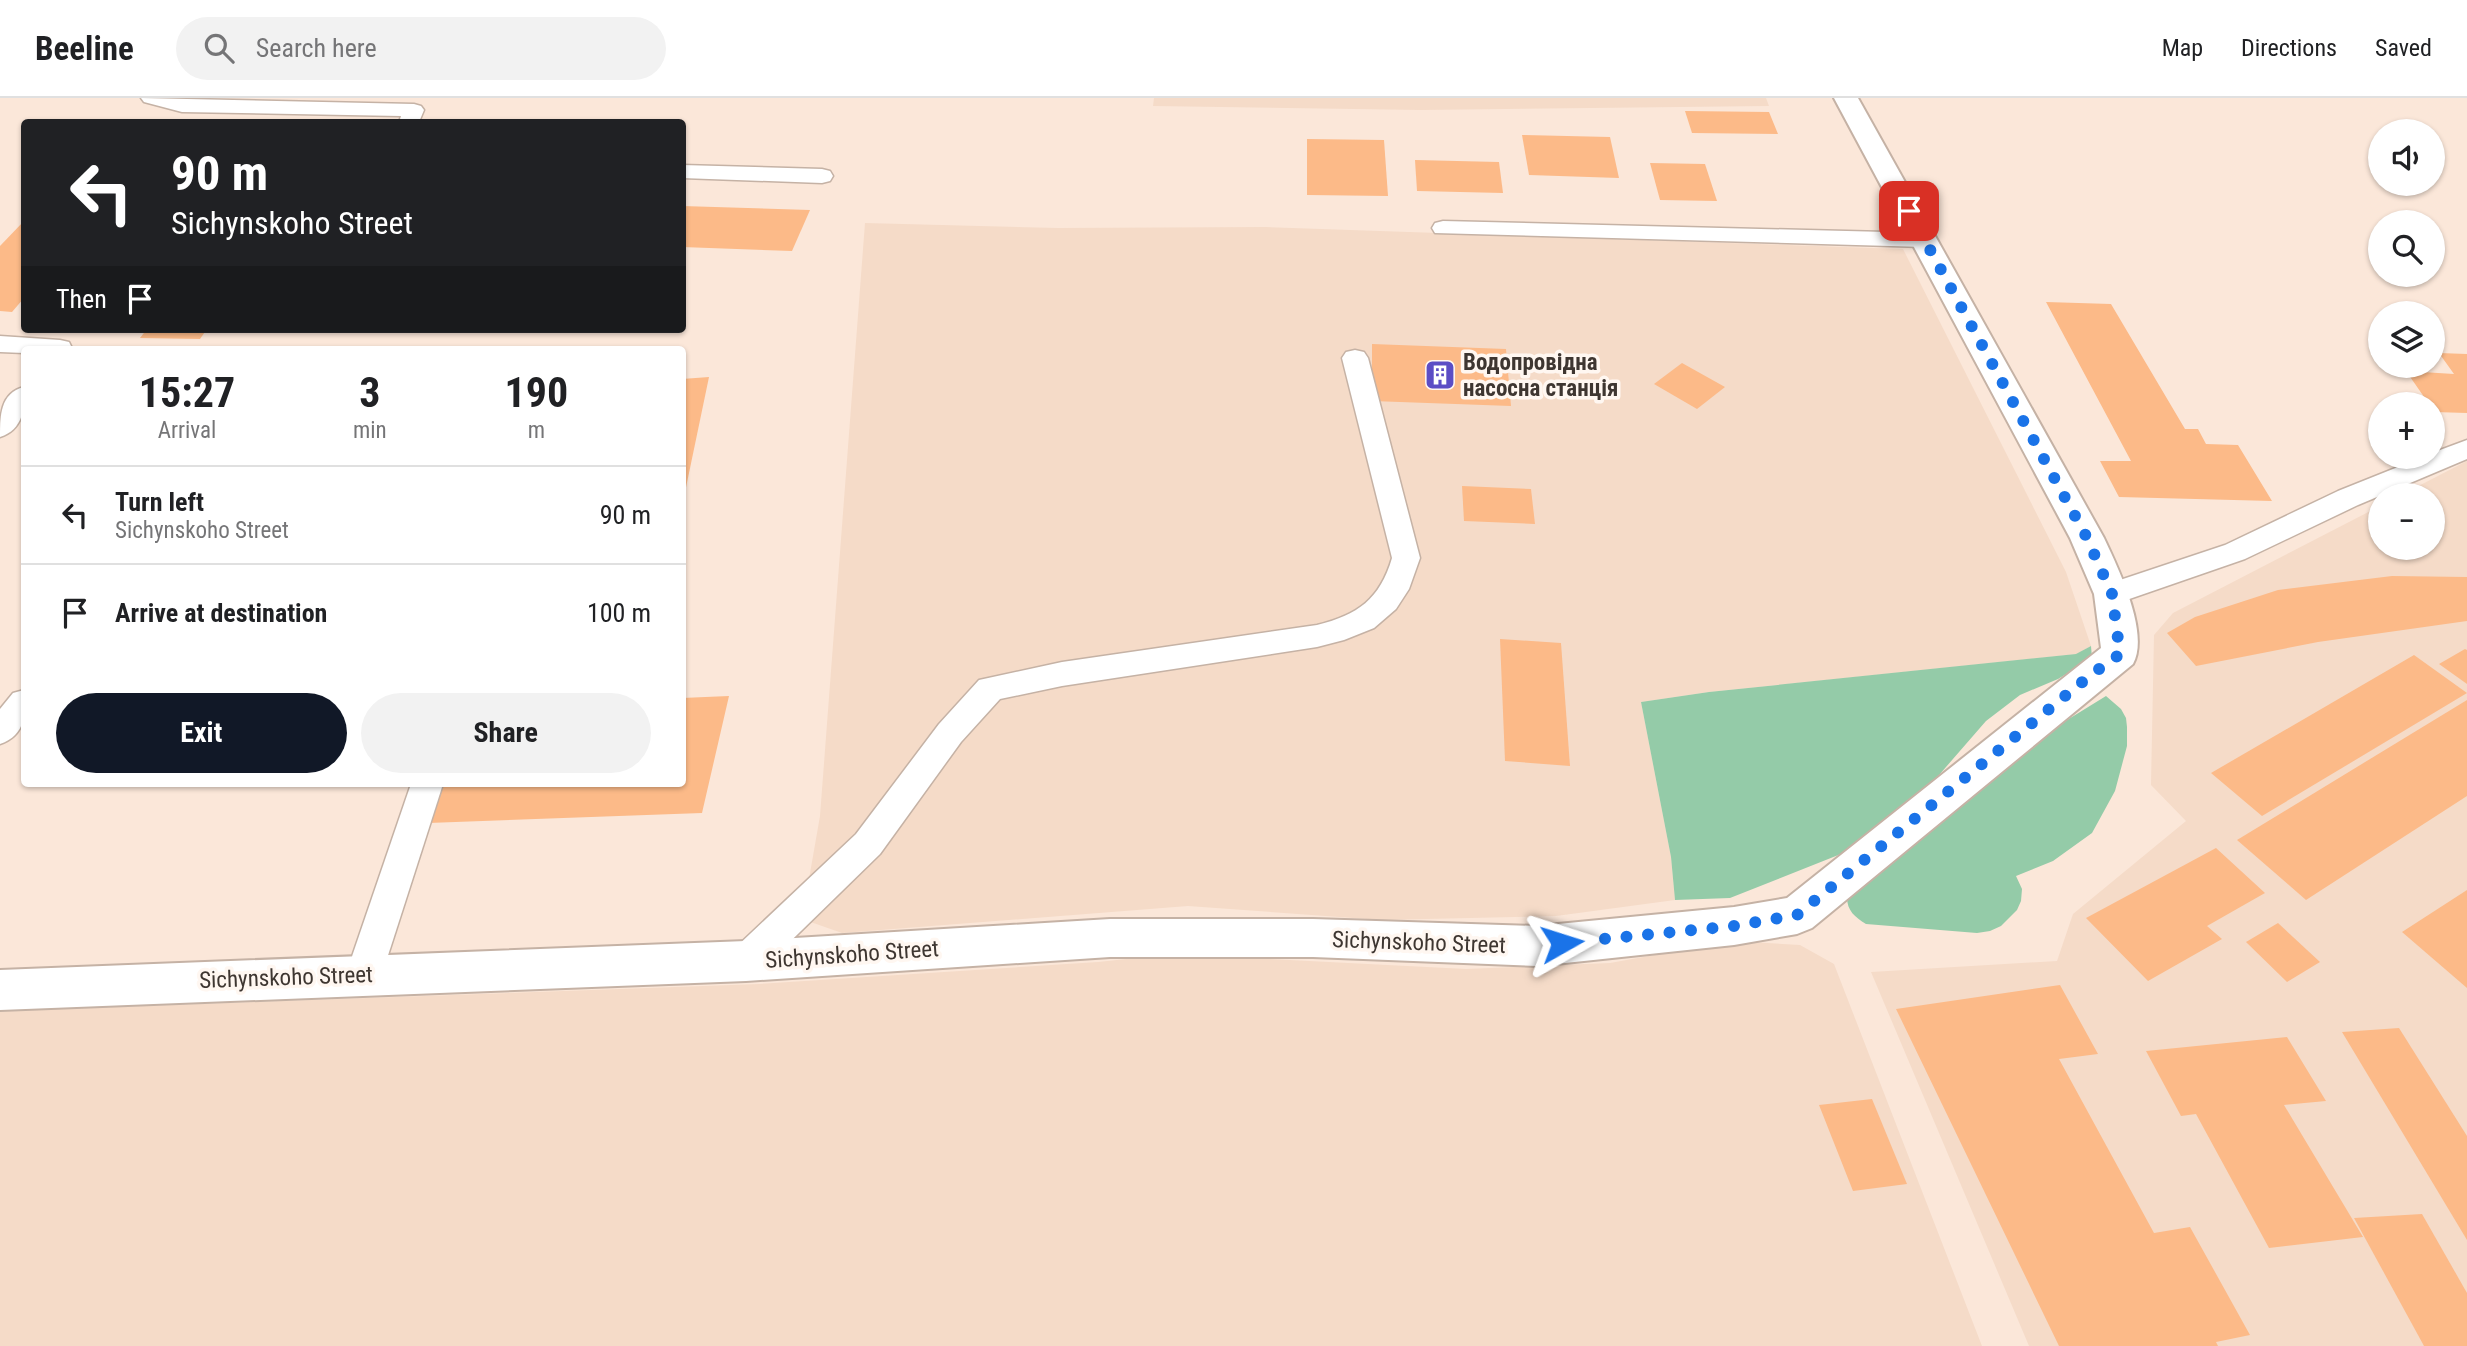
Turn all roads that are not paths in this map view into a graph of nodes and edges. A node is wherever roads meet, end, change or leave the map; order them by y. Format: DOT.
graph roads {
  1 [pos="151,98"];
  2 [pos="1846,98"];
  3 [pos="410,119"];
  4 [pos="686,171"];
  5 [pos="822,176"];
  6 [pos="1443,228"];
  7 [pos="1925,240"];
  8 [pos="0,344"];
  9 [pos="30,346"];
  10 [pos="1355,358"];
  11 [pos="21,399"];
  12 [pos="0,428"];
  13 [pos="2467,449"];
  14 [pos="2112,594"];
  15 [pos="21,706"];
  16 [pos="0,731"];
  17 [pos="426,787"];
  18 [pos="746,961"];
  19 [pos="363,974"];
  20 [pos="0,990"];
  1 -- 3 [label="lane"];
  2 -- 7 [label="street, Sichynskoho Street"];
  4 -- 5 [label="lane"];
  6 -- 7 [label="lane"];
  7 -- 14 [label="street, Sichynskoho Street"];
  8 -- 9 [label="lane"];
  10 -- 18 [label="lane"];
  11 -- 12 [label="lane"];
  13 -- 14 [label="lane"];
  14 -- 18 [label="street, Sichynskoho Street"];
  15 -- 16 [label="lane"];
  17 -- 19 [label="lane"];
  18 -- 19 [label="street, Sichynskoho Street"];
  19 -- 20 [label="street, Sichynskoho Street"];
}
